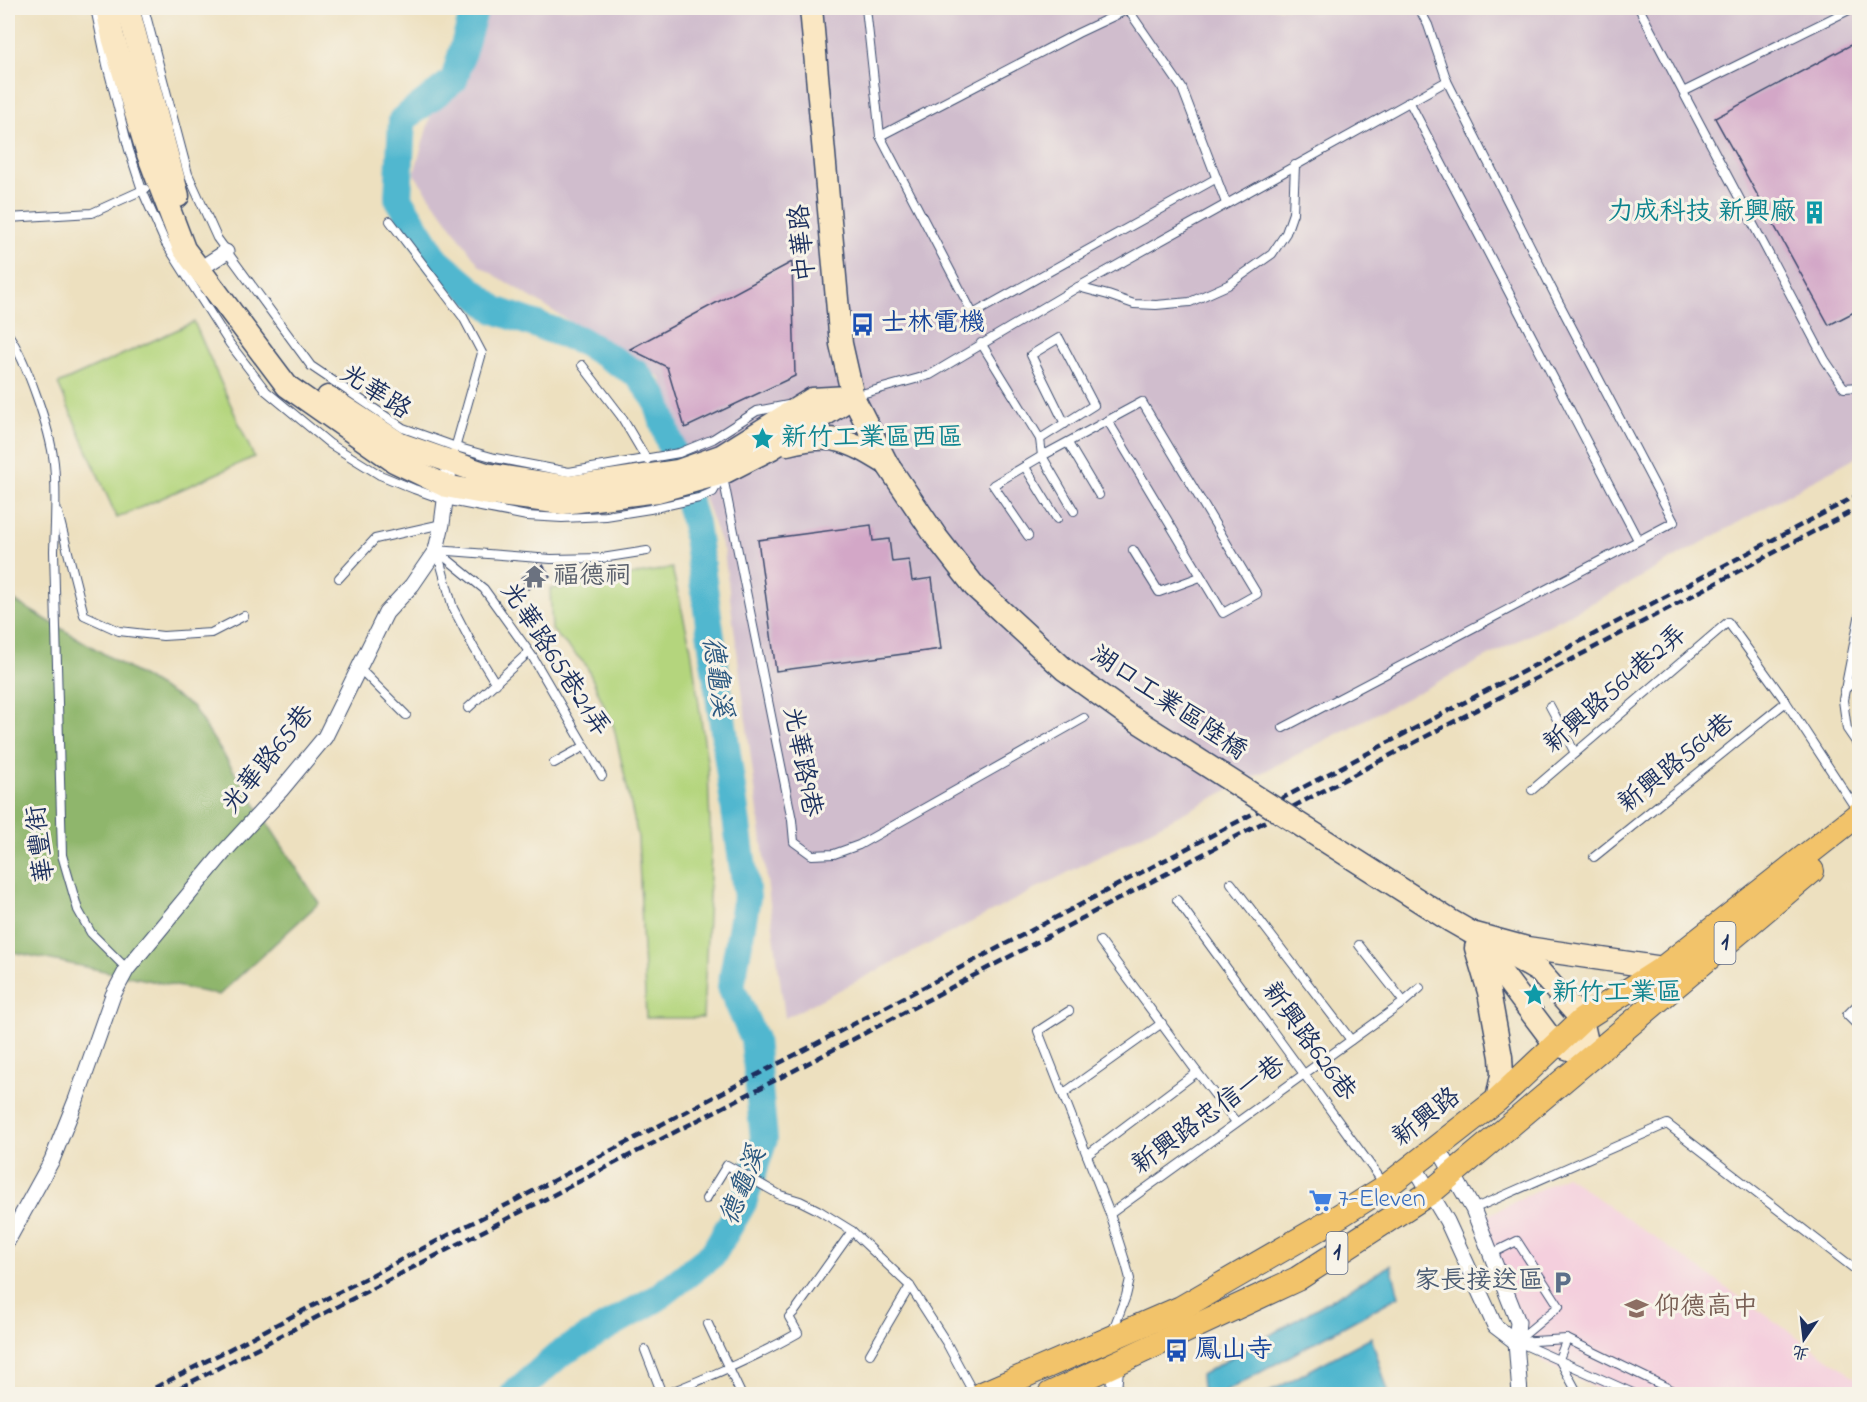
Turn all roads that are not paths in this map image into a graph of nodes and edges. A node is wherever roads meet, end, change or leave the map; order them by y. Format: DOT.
graph roads {
  1 [pos="95,8"];
  2 [pos="107,8"];
  3 [pos="811,8"];
  4 [pos="866,8"];
  5 [pos="1129,8"];
  6 [pos="1419,8"];
  7 [pos="1639,8"];
  8 [pos="1853,8"];
  9 [pos="138,13"];
  10 [pos="1447,81"];
  11 [pos="1683,92"];
  12 [pos="1409,102"];
  13 [pos="880,136"];
  14 [pos="1295,165"];
  15 [pos="1217,178"];
  16 [pos="166,182"];
  17 [pos="1226,203"];
  18 [pos="8,218"];
  19 [pos="390,221"];
  20 [pos="1078,287"];
  21 [pos="8,334"];
  22 [pos="981,343"];
  23 [pos="582,365"];
  24 [pos="1860,387"];
  25 [pos="853,397"];
  26 [pos="1108,420"];
  27 [pos="1065,424"];
  28 [pos="1040,439"];
  29 [pos="1068,443"];
  30 [pos="772,448"];
  31 [pos="453,454"];
  32 [pos="1042,456"];
  33 [pos="887,464"];
  34 [pos="1025,467"];
  35 [pos="723,473"];
  36 [pos="689,475"];
  37 [pos="657,476"];
  38 [pos="445,493"];
  39 [pos="1099,495"];
  40 [pos="55,502"];
  41 [pos="1074,512"];
  42 [pos="1057,519"];
  43 [pos="442,524"];
  44 [pos="1028,536"];
  45 [pos="1638,540"];
  46 [pos="436,550"];
  47 [pos="1133,550"];
  48 [pos="647,551"];
  49 [pos="1200,577"];
  50 [pos="339,578"];
  51 [pos="1860,613"];
  52 [pos="244,616"];
  53 [pos="529,652"];
  54 [pos="360,669"];
  55 [pos="1860,677"];
  56 [pos="496,684"];
  57 [pos="1844,690"];
  58 [pos="1786,702"];
  59 [pos="1550,706"];
  60 [pos="468,708"];
  61 [pos="406,715"];
  62 [pos="1084,718"];
  63 [pos="1283,728"];
  64 [pos="585,746"];
  65 [pos="1860,748"];
  66 [pos="1575,753"];
  67 [pos="554,763"];
  68 [pos="602,776"];
  69 [pos="1532,790"];
  70 [pos="1859,813"];
  71 [pos="1860,831"];
  72 [pos="1594,857"];
  73 [pos="1232,883"];
  74 [pos="1177,900"];
  75 [pos="1472,933"];
  76 [pos="1100,941"];
  77 [pos="1359,945"];
  78 [pos="1663,968"];
  79 [pos="127,969"];
  80 [pos="1420,988"];
  81 [pos="1404,1002"];
  82 [pos="1860,1002"];
  83 [pos="1070,1011"];
  84 [pos="1582,1020"];
  85 [pos="1162,1023"];
  86 [pos="1860,1028"];
  87 [pos="1351,1040"];
  88 [pos="1555,1044"];
  89 [pos="1590,1056"];
  90 [pos="1197,1072"];
  91 [pos="1304,1073"];
  92 [pos="1064,1093"];
  93 [pos="1497,1100"];
  94 [pos="1236,1122"];
  95 [pos="1437,1146"];
  96 [pos="1087,1155"];
  97 [pos="1413,1164"];
  98 [pos="1454,1174"];
  99 [pos="1387,1186"];
  100 [pos="1431,1192"];
  101 [pos="706,1199"];
  102 [pos="1473,1209"];
  103 [pos="1403,1210"];
  104 [pos="1110,1214"];
  105 [pos="852,1231"];
  106 [pos="8,1240"];
  107 [pos="1491,1254"];
  108 [pos="1860,1273"];
  109 [pos="910,1286"];
  110 [pos="708,1324"];
  111 [pos="1567,1339"];
  112 [pos="1516,1342"];
  113 [pos="645,1350"];
  114 [pos="1113,1353"];
  115 [pos="870,1354"];
  116 [pos="1558,1359"];
  117 [pos="729,1369"];
  118 [pos="664,1395"];
  119 [pos="741,1395"];
  120 [pos="974,1395"];
  121 [pos="982,1395"];
  122 [pos="1050,1395"];
  123 [pos="1113,1395"];
  124 [pos="1520,1395"];
  125 [pos="1578,1395"];
  126 [pos="1635,1395"];
  127 [pos="1680,1395"];
  1 -- 16 [label="lane, 光華路"];
  2 -- 16 [label="street, 光華路"];
  3 -- 25 [label="street, 中華路"];
  4 -- 13 [label="lane"];
  5 -- 13 [label="lane"];
  5 -- 15 [label="lane"];
  6 -- 10 [label="lane"];
  7 -- 11 [label="lane"];
  8 -- 11 [label="lane"];
  9 -- 16 [label="street, 光華路"];
  10 -- 12 [label="lane"];
  10 -- 45 [label="lane"];
  11 -- 24 [label="lane"];
  12 -- 14 [label="lane"];
  12 -- 45 [label="lane"];
  13 -- 15 [label="lane"];
  14 -- 17 [label="lane"];
  14 -- 20 [label="lane"];
  15 -- 17 [label="lane"];
  16 -- 18 [label="lane"];
  16 -- 31 [label="street, 光華路"];
  16 -- 38 [label="street, 光華路"];
  17 -- 20 [label="lane"];
  19 -- 31 [label="lane"];
  20 -- 22 [label="lane"];
  21 -- 40 [label="lane, 華豐街"];
  22 -- 25 [label="lane"];
  22 -- 28 [label="lane"];
  23 -- 37 [label="lane"];
  25 -- 30 [label="street, 光華路"];
  25 -- 33 [label="street, 中華路"];
  25 -- 36 [label="street, 光華路"];
  26 -- 29 [label="lane"];
  26 -- 49 [label="lane"];
  26 -- 49 [label="lane"];
  27 -- 27 [label="lane"];
  27 -- 28 [label="lane"];
  28 -- 32 [label="lane"];
  29 -- 32 [label="lane"];
  29 -- 39 [label="lane"];
  30 -- 33 [label="street"];
  30 -- 35 [label="street, 光華路"];
  31 -- 37 [label="street, 光華路"];
  31 -- 38 [label="street, 光華路65巷"];
  32 -- 34 [label="lane"];
  32 -- 41 [label="lane"];
  33 -- 75 [label="street, 湖口工業區陸橋, bridge"];
  34 -- 42 [label="lane"];
  34 -- 44 [label="lane"];
  35 -- 36 [label="street, 光華路"];
  35 -- 62 [label="lane, 光華路9巷"];
  36 -- 37 [label="street, 光華路"];
  36 -- 37 [label="lane, 光華路"];
  37 -- 38 [label="street, 光華路"];
  38 -- 43 [label="street, 光華路65巷"];
  40 -- 52 [label="lane"];
  40 -- 79 [label="lane, 華豐街"];
  43 -- 46 [label="street, 光華路65巷"];
  43 -- 50 [label="lane"];
  45 -- 63 [label="lane"];
  46 -- 48 [label="lane"];
  46 -- 53 [label="lane, 光華路65巷21弄"];
  46 -- 54 [label="street, 光華路65巷"];
  46 -- 56 [label="lane"];
  47 -- 49 [label="lane"];
  51 -- 57 [label="lane"];
  53 -- 56 [label="lane"];
  53 -- 64 [label="lane, 光華路65巷21弄"];
  54 -- 61 [label="lane"];
  54 -- 79 [label="street, 光華路65巷"];
  55 -- 57 [label="lane"];
  56 -- 60 [label="lane"];
  57 -- 65 [label="lane"];
  58 -- 66 [label="lane, 新興路564巷2弄"];
  58 -- 70 [label="lane"];
  58 -- 72 [label="lane, 新興路564巷"];
  59 -- 66 [label="lane"];
  64 -- 67 [label="lane"];
  64 -- 68 [label="lane, 光華路65巷21弄"];
  66 -- 69 [label="lane, 新興路564巷2弄"];
  70 -- 78 [label="main road, 新興路 / 1"];
  71 -- 89 [label="main road, 新興路 / 1"];
  73 -- 87 [label="lane"];
  74 -- 91 [label="lane, 新興路626巷"];
  75 -- 78 [label="street"];
  75 -- 84 [label="street"];
  75 -- 88 [label="street"];
  75 -- 93 [label="street"];
  76 -- 85 [label="lane"];
  77 -- 81 [label="lane"];
  78 -- 84 [label="main road, 新興路 / 1"];
  79 -- 106 [label="street"];
  80 -- 81 [label="lane, 新興路忠信一巷"];
  81 -- 87 [label="lane, 新興路忠信一巷"];
  82 -- 86 [label="lane"];
  83 -- 92 [label="lane"];
  84 -- 88 [label="main road, 新興路 / 1"];
  84 -- 89 [label="street"];
  85 -- 90 [label="lane"];
  85 -- 92 [label="lane"];
  87 -- 91 [label="lane, 新興路忠信一巷"];
  88 -- 89 [label="street"];
  88 -- 93 [label="main road, 新興路 / 1"];
  89 -- 98 [label="main road, 新興路 / 1"];
  90 -- 94 [label="lane"];
  90 -- 96 [label="lane"];
  91 -- 94 [label="lane, 新興路忠信一巷"];
  91 -- 99 [label="lane, 新興路626巷"];
  92 -- 96 [label="lane"];
  93 -- 95 [label="main road, 新興路 / 1"];
  94 -- 104 [label="lane, 新興路忠信一巷"];
  95 -- 97 [label="main road, 新興路 / 1"];
  95 -- 98 [label="street"];
  96 -- 104 [label="lane"];
  97 -- 99 [label="main road, 新興路 / 1"];
  97 -- 100 [label="street"];
  98 -- 100 [label="main road, 新興路 / 1"];
  98 -- 102 [label="street"];
  99 -- 103 [label="lane, 新興路626巷"];
  99 -- 114 [label="main road, 新興路 / 1"];
  100 -- 103 [label="main road, 新興路 / 1"];
  100 -- 112 [label="street"];
  101 -- 105 [label="lane"];
  102 -- 107 [label="street"];
  102 -- 108 [label="lane"];
  103 -- 114 [label="main road, 新興路 / 1"];
  104 -- 114 [label="lane"];
  105 -- 109 [label="lane"];
  105 -- 117 [label="lane"];
  107 -- 112 [label="street"];
  107 -- 112 [label="lane"];
  109 -- 115 [label="lane"];
  109 -- 120 [label="lane"];
  110 -- 117 [label="lane"];
  111 -- 112 [label="lane"];
  111 -- 116 [label="lane"];
  111 -- 127 [label="lane"];
  112 -- 116 [label="lane"];
  112 -- 124 [label="street"];
  113 -- 118 [label="lane"];
  114 -- 121 [label="main road, 新興路 / 1"];
  114 -- 122 [label="main road, 新興路 / 1"];
  114 -- 123 [label="street"];
  116 -- 125 [label="lane"];
  116 -- 126 [label="lane"];
  117 -- 118 [label="lane"];
  117 -- 119 [label="lane"];
}
